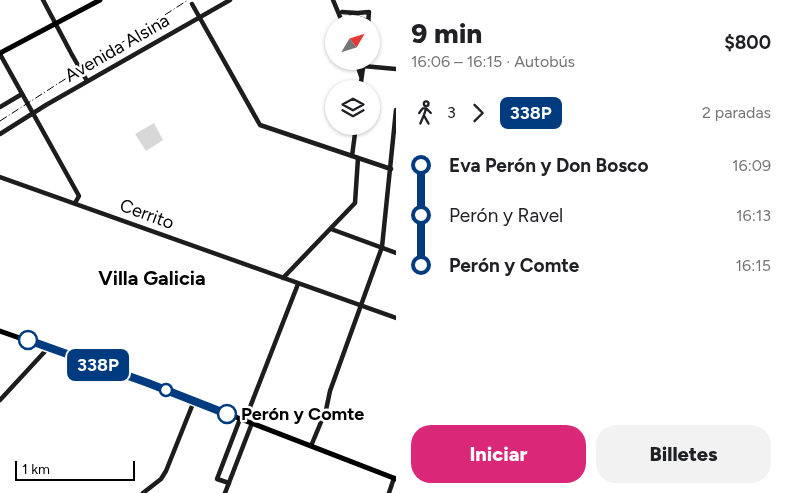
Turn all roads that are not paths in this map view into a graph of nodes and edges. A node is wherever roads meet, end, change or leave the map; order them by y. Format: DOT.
graph roads {
  1 [pos="43,0"];
  2 [pos="99,0"];
  3 [pos="229,0"];
  4 [pos="333,0"];
  5 [pos="192,4"];
  6 [pos="340,12"];
  7 [pos="341,15"];
  8 [pos="348,15"];
  9 [pos="369,15"];
  10 [pos="199,17"];
  11 [pos="56,23"];
  12 [pos="0,53"];
  13 [pos="380,67"];
  14 [pos="396,69"];
  15 [pos="359,70"];
  16 [pos="363,70"];
  17 [pos="362,77"];
  18 [pos="86,80"];
  19 [pos="362,80"];
  20 [pos="22,94"];
  21 [pos="0,107"];
  22 [pos="396,110"];
  23 [pos="32,112"];
  24 [pos="0,133"];
  25 [pos="355,135"];
  26 [pos="352,156"];
  27 [pos="358,158"];
  28 [pos="391,169"];
  29 [pos="0,177"];
  30 [pos="75,203"];
  31 [pos="331,229"];
  32 [pos="382,248"];
  33 [pos="396,253"];
  34 [pos="283,278"];
  35 [pos="298,284"];
  36 [pos="361,306"];
  37 [pos="396,318"];
  38 [pos="0,331"];
  39 [pos="49,347"];
  40 [pos="0,400"];
  41 [pos="194,401"];
  42 [pos="242,419"];
  43 [pos="252,423"];
  44 [pos="311,446"];
  45 [pos="395,479"];
  46 [pos="229,484"];
  47 [pos="143,493"];
  48 [pos="225,493"];
  49 [pos="389,493"];
  1 -- 11 [label="street"];
  2 -- 11 [label="main road"];
  3 -- 10 [label="street, Avenida Alsina"];
  4 -- 6 [label="street"];
  5 -- 10 [label="street"];
  6 -- 7 [label="street"];
  6 -- 8 [label="street"];
  6 -- 9 [label="street"];
  10 -- 18 [label="street, Avenida Alsina"];
  10 -- 26 [label="street"];
  11 -- 12 [label="main road"];
  11 -- 18 [label="street"];
  12 -- 20 [label="street"];
  13 -- 14 [label="street"];
  15 -- 17 [label="street"];
  16 -- 17 [label="street"];
  17 -- 19 [label="street"];
  18 -- 23 [label="street, Avenida Alsina"];
  20 -- 21 [label="street"];
  20 -- 23 [label="street"];
  22 -- 28 [label="street"];
  23 -- 24 [label="street, Avenida Alsina"];
  23 -- 30 [label="street"];
  25 -- 26 [label="street"];
  26 -- 27 [label="street"];
  27 -- 28 [label="street"];
  27 -- 31 [label="street"];
  28 -- 32 [label="street"];
  29 -- 30 [label="street, Cerrito"];
  30 -- 34 [label="street, Cerrito"];
  31 -- 32 [label="street"];
  31 -- 34 [label="street"];
  32 -- 33 [label="street"];
  32 -- 36 [label="street"];
  34 -- 35 [label="street, Cerrito"];
  35 -- 36 [label="street, Cerrito"];
  35 -- 42 [label="street"];
  36 -- 37 [label="street, Cerrito"];
  36 -- 44 [label="street"];
  38 -- 39 [label="main road"];
  39 -- 40 [label="street"];
  39 -- 41 [label="main road"];
  41 -- 42 [label="main road"];
  41 -- 47 [label="street"];
  42 -- 43 [label="main road"];
  42 -- 46 [label="street"];
  43 -- 44 [label="main road"];
  43 -- 46 [label="street"];
  44 -- 45 [label="main road"];
  45 -- 49 [label="street"];
  46 -- 48 [label="street"];
}
